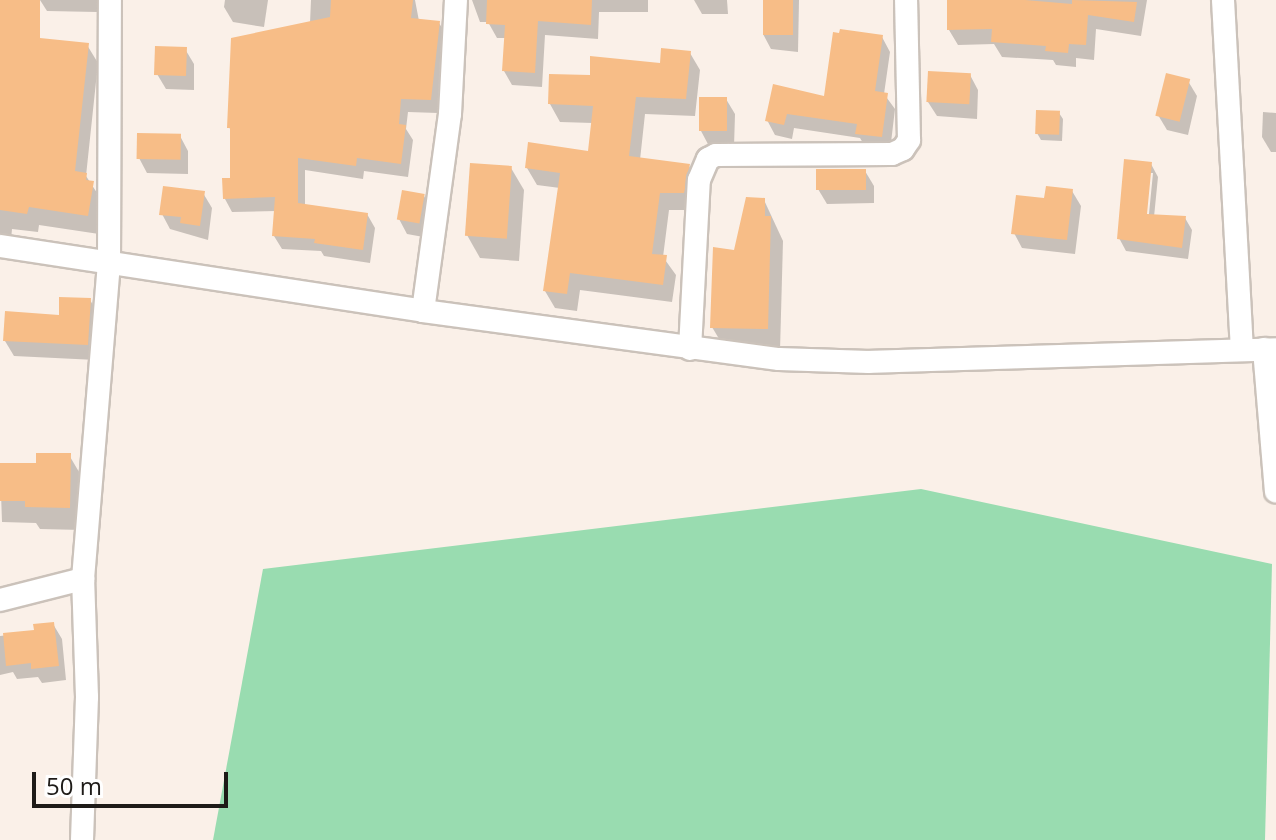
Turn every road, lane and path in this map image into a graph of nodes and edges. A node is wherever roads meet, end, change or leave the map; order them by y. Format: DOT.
graph roads {
  1 [pos="110,0"];
  2 [pos="456,0"];
  3 [pos="906,0"];
  4 [pos="1223,0"];
  5 [pos="0,246"];
  6 [pos="109,263"];
  7 [pos="423,311"];
  8 [pos="690,349"];
  9 [pos="1261,349"];
  10 [pos="1276,491"];
  11 [pos="83,579"];
  12 [pos="0,600"];
  13 [pos="82,840"];
  1 -- 6 [label="street"];
  2 -- 7 [label="street"];
  3 -- 8 [label="street"];
  4 -- 9 [label="street"];
  5 -- 6 [label="street"];
  6 -- 7 [label="street"];
  6 -- 11 [label="street"];
  7 -- 8 [label="street"];
  8 -- 9 [label="street"];
  9 -- 10 [label="street"];
  11 -- 12 [label="street"];
  11 -- 13 [label="street"];
}
